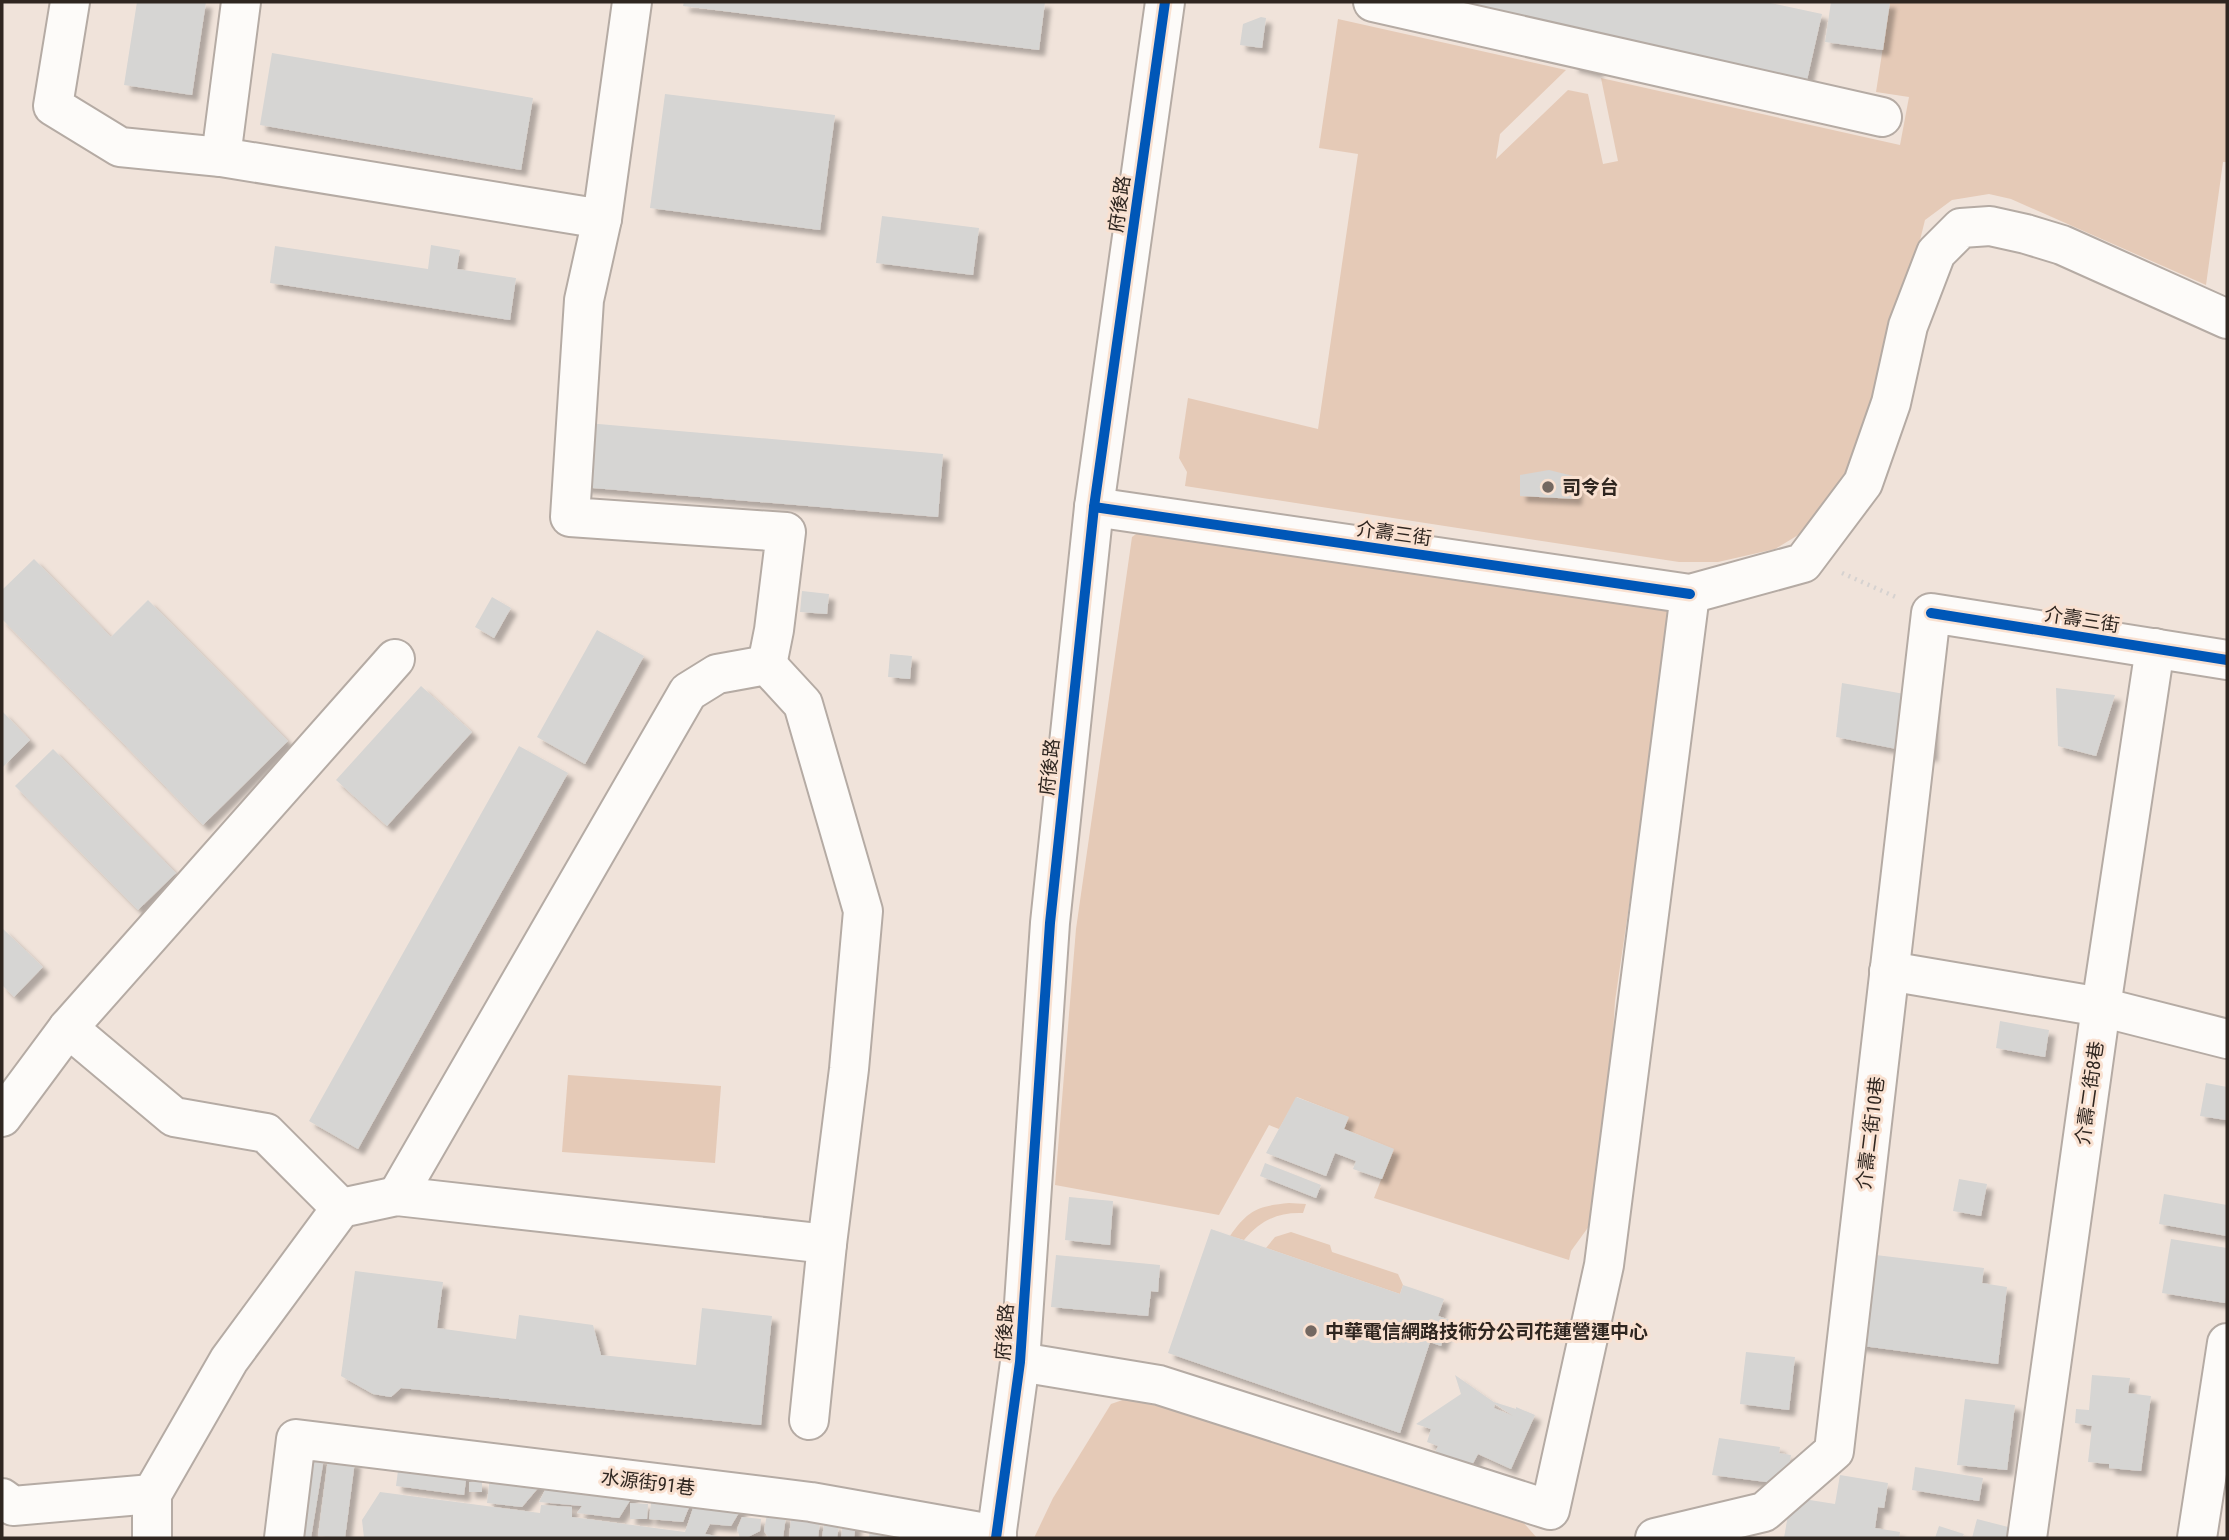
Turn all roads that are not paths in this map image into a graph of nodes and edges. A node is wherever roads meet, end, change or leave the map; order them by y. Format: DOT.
graph roads {
  1 [pos="70,2"];
  2 [pos="241,2"];
  3 [pos="632,2"];
  4 [pos="1165,2"];
  5 [pos="1373,2"];
  6 [pos="1882,117"];
  7 [pos="221,157"];
  8 [pos="602,219"];
  9 [pos="2227,319"];
  10 [pos="1094,507"];
  11 [pos="1690,594"];
  12 [pos="1931,613"];
  13 [pos="2155,648"];
  14 [pos="395,659"];
  15 [pos="2227,660"];
  16 [pos="766,665"];
  17 [pos="1889,971"];
  18 [pos="2101,1007"];
  19 [pos="68,1028"];
  20 [pos="2227,1039"];
  21 [pos="2,1117"];
  22 [pos="397,1196"];
  23 [pos="341,1208"];
  24 [pos="827,1244"];
  25 [pos="2227,1343"];
  26 [pos="1020,1362"];
  27 [pos="809,1420"];
  28 [pos="152,1494"];
  29 [pos="6,1508"];
  30 [pos="997,1536"];
  31 [pos="152,1538"];
  32 [pos="284,1538"];
  33 [pos="1655,1538"];
  34 [pos="2027,1538"];
  35 [pos="2197,1538"];
  1 -- 7 [label="street"];
  2 -- 7 [label="street"];
  3 -- 8 [label="street"];
  4 -- 10 [label="street, 府後路"];
  5 -- 6 [label="street"];
  7 -- 8 [label="street"];
  8 -- 16 [label="street"];
  9 -- 11 [label="street"];
  10 -- 11 [label="street, 介壽三街"];
  10 -- 26 [label="street, 府後路"];
  11 -- 26 [label="street"];
  12 -- 13 [label="street, 介壽三街"];
  12 -- 17 [label="street, 介壽二街10巷"];
  13 -- 15 [label="street, 介壽三街"];
  13 -- 18 [label="street, 介壽二街8巷"];
  14 -- 19 [label="street"];
  16 -- 22 [label="street"];
  16 -- 24 [label="street"];
  17 -- 18 [label="street"];
  17 -- 33 [label="street, 介壽二街10巷"];
  18 -- 20 [label="street"];
  18 -- 34 [label="street, 介壽二街8巷"];
  19 -- 21 [label="street"];
  19 -- 23 [label="street"];
  22 -- 23 [label="street"];
  22 -- 24 [label="street"];
  23 -- 28 [label="street"];
  24 -- 27 [label="street"];
  25 -- 35 [label="street"];
  26 -- 30 [label="street, 府後路"];
  28 -- 29 [label="street"];
  28 -- 31 [label="street"];
  30 -- 32 [label="street, 水源街91巷"];
}
